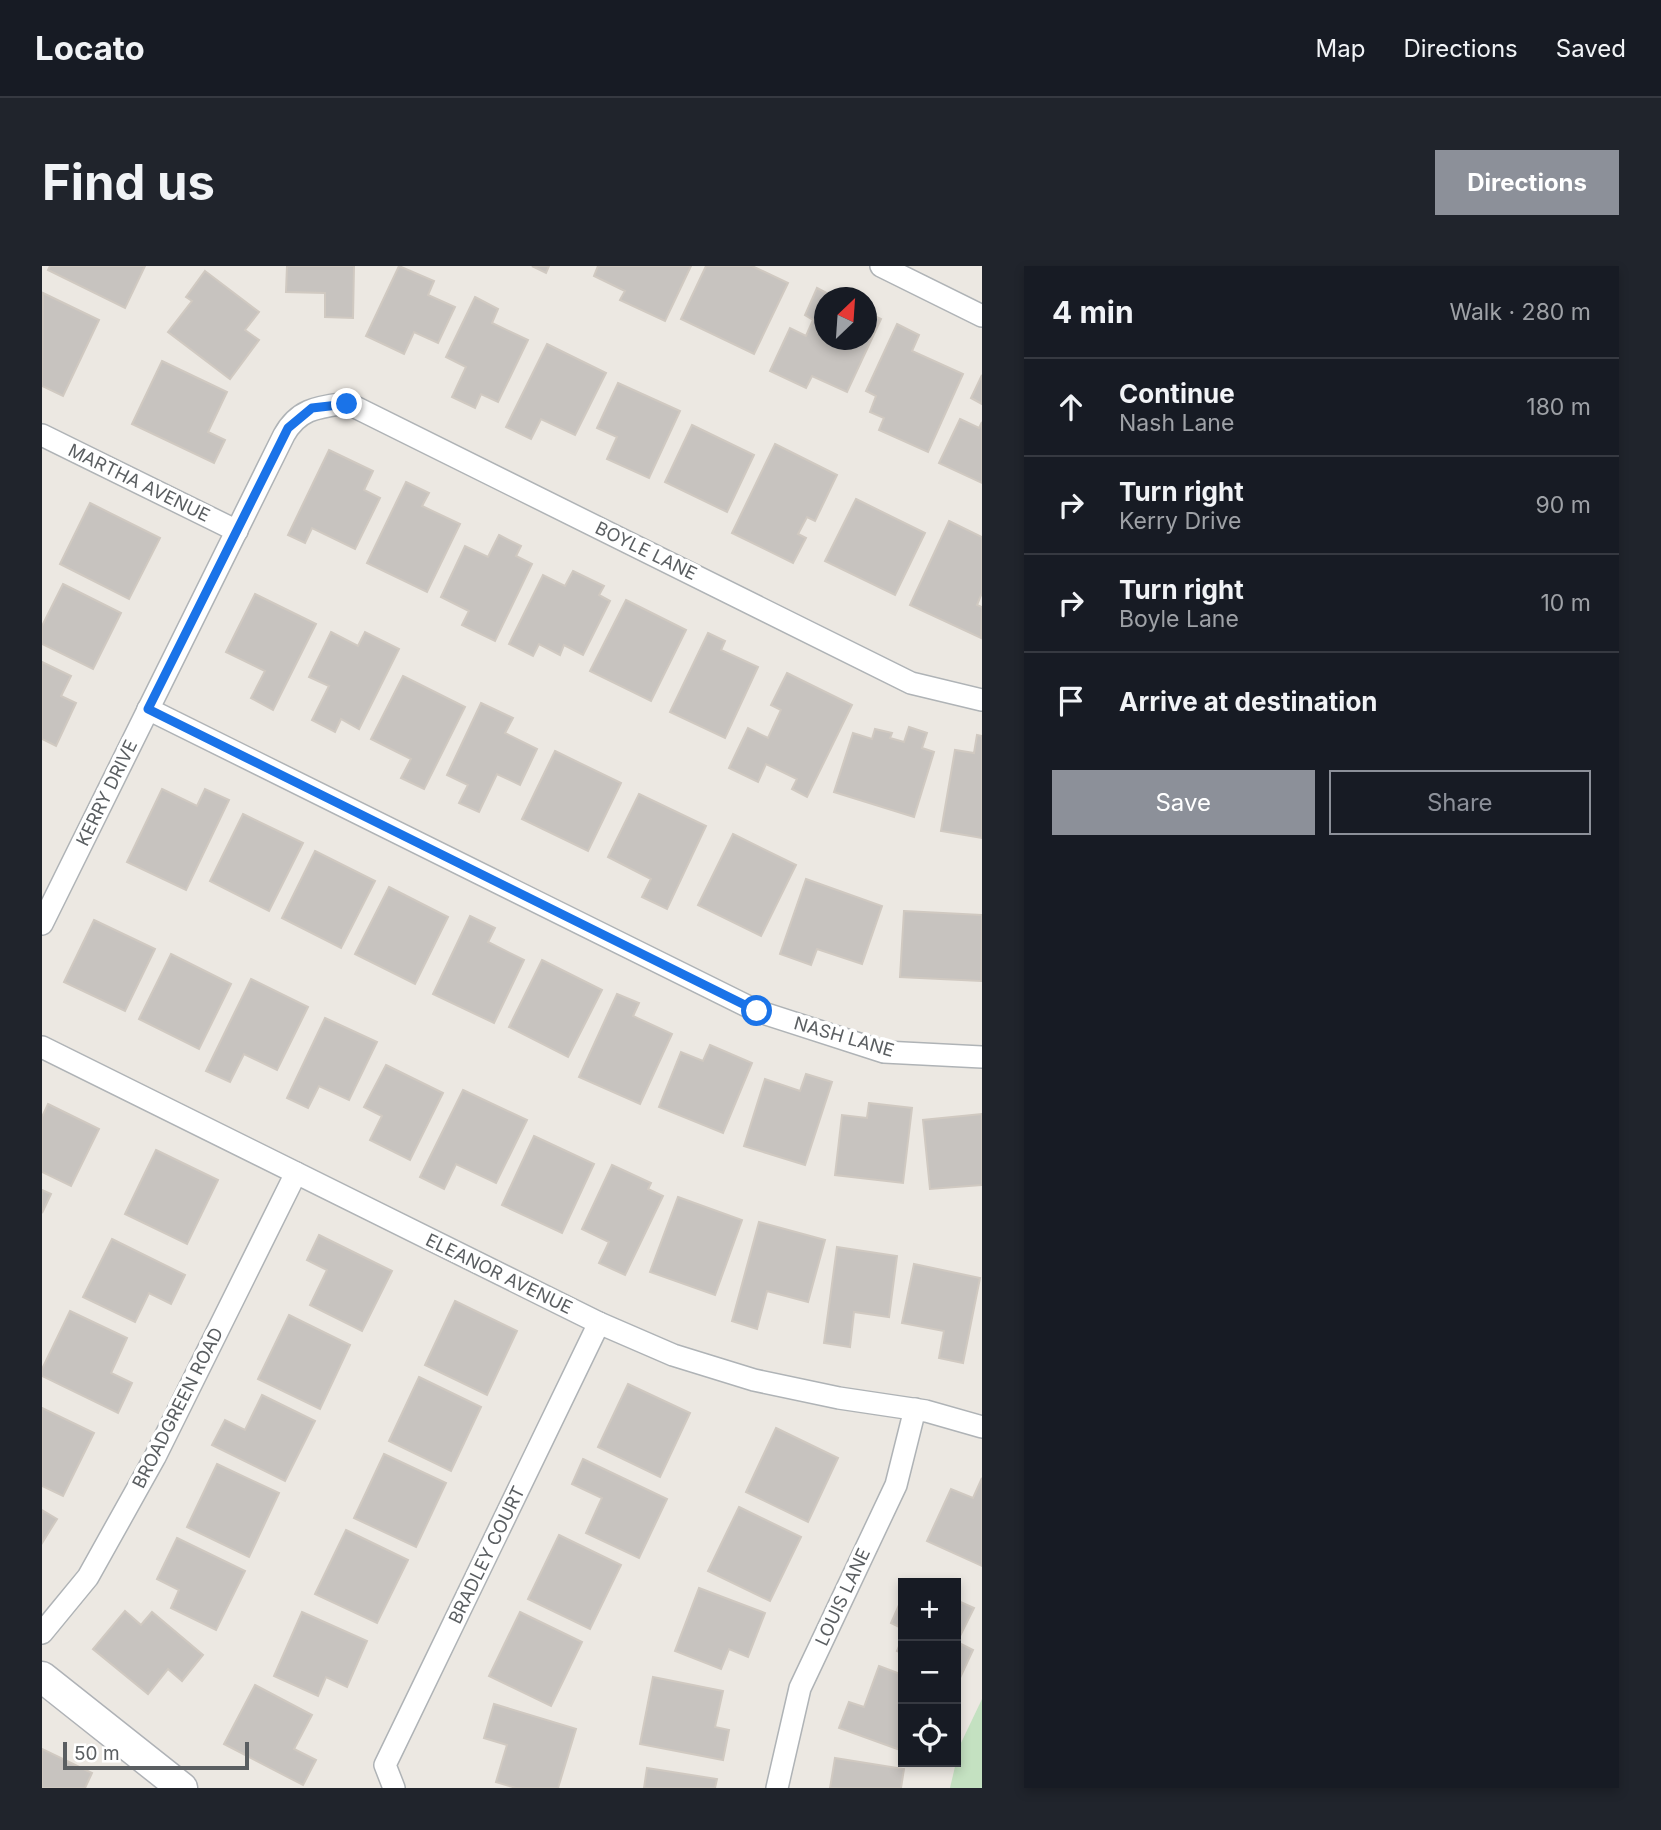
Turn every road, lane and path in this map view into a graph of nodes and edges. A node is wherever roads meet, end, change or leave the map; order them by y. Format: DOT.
graph roads {
  1 [pos="881,266"];
  2 [pos="982,316"];
  3 [pos="312,408"];
  4 [pos="42,435"];
  5 [pos="237,530"];
  6 [pos="982,699"];
  7 [pos="148,709"];
  8 [pos="42,924"];
  9 [pos="42,1047"];
  10 [pos="982,1057"];
  11 [pos="296,1173"];
  12 [pos="599,1323"];
  13 [pos="915,1409"];
  14 [pos="982,1427"];
  15 [pos="42,1633"];
  16 [pos="42,1677"];
  17 [pos="182,1788"];
  18 [pos="394,1788"];
  19 [pos="777,1788"];
  1 -- 2 [label="street"];
  3 -- 5 [label="street, KERRY DRIVE"];
  3 -- 6 [label="street, BOYLE LANE"];
  4 -- 5 [label="street, MARTHA AVENUE"];
  5 -- 7 [label="street, KERRY DRIVE"];
  7 -- 8 [label="street, KERRY DRIVE"];
  7 -- 10 [label="street, NASH LANE"];
  9 -- 11 [label="street, ELEANOR AVENUE"];
  11 -- 12 [label="street, ELEANOR AVENUE"];
  11 -- 15 [label="street, BROADGREEN ROAD"];
  12 -- 13 [label="street, ELEANOR AVENUE"];
  12 -- 18 [label="street, BRADLEY COURT"];
  13 -- 14 [label="street, ELEANOR AVENUE"];
  13 -- 19 [label="street, LOUIS LANE"];
  16 -- 17 [label="street"];
}
